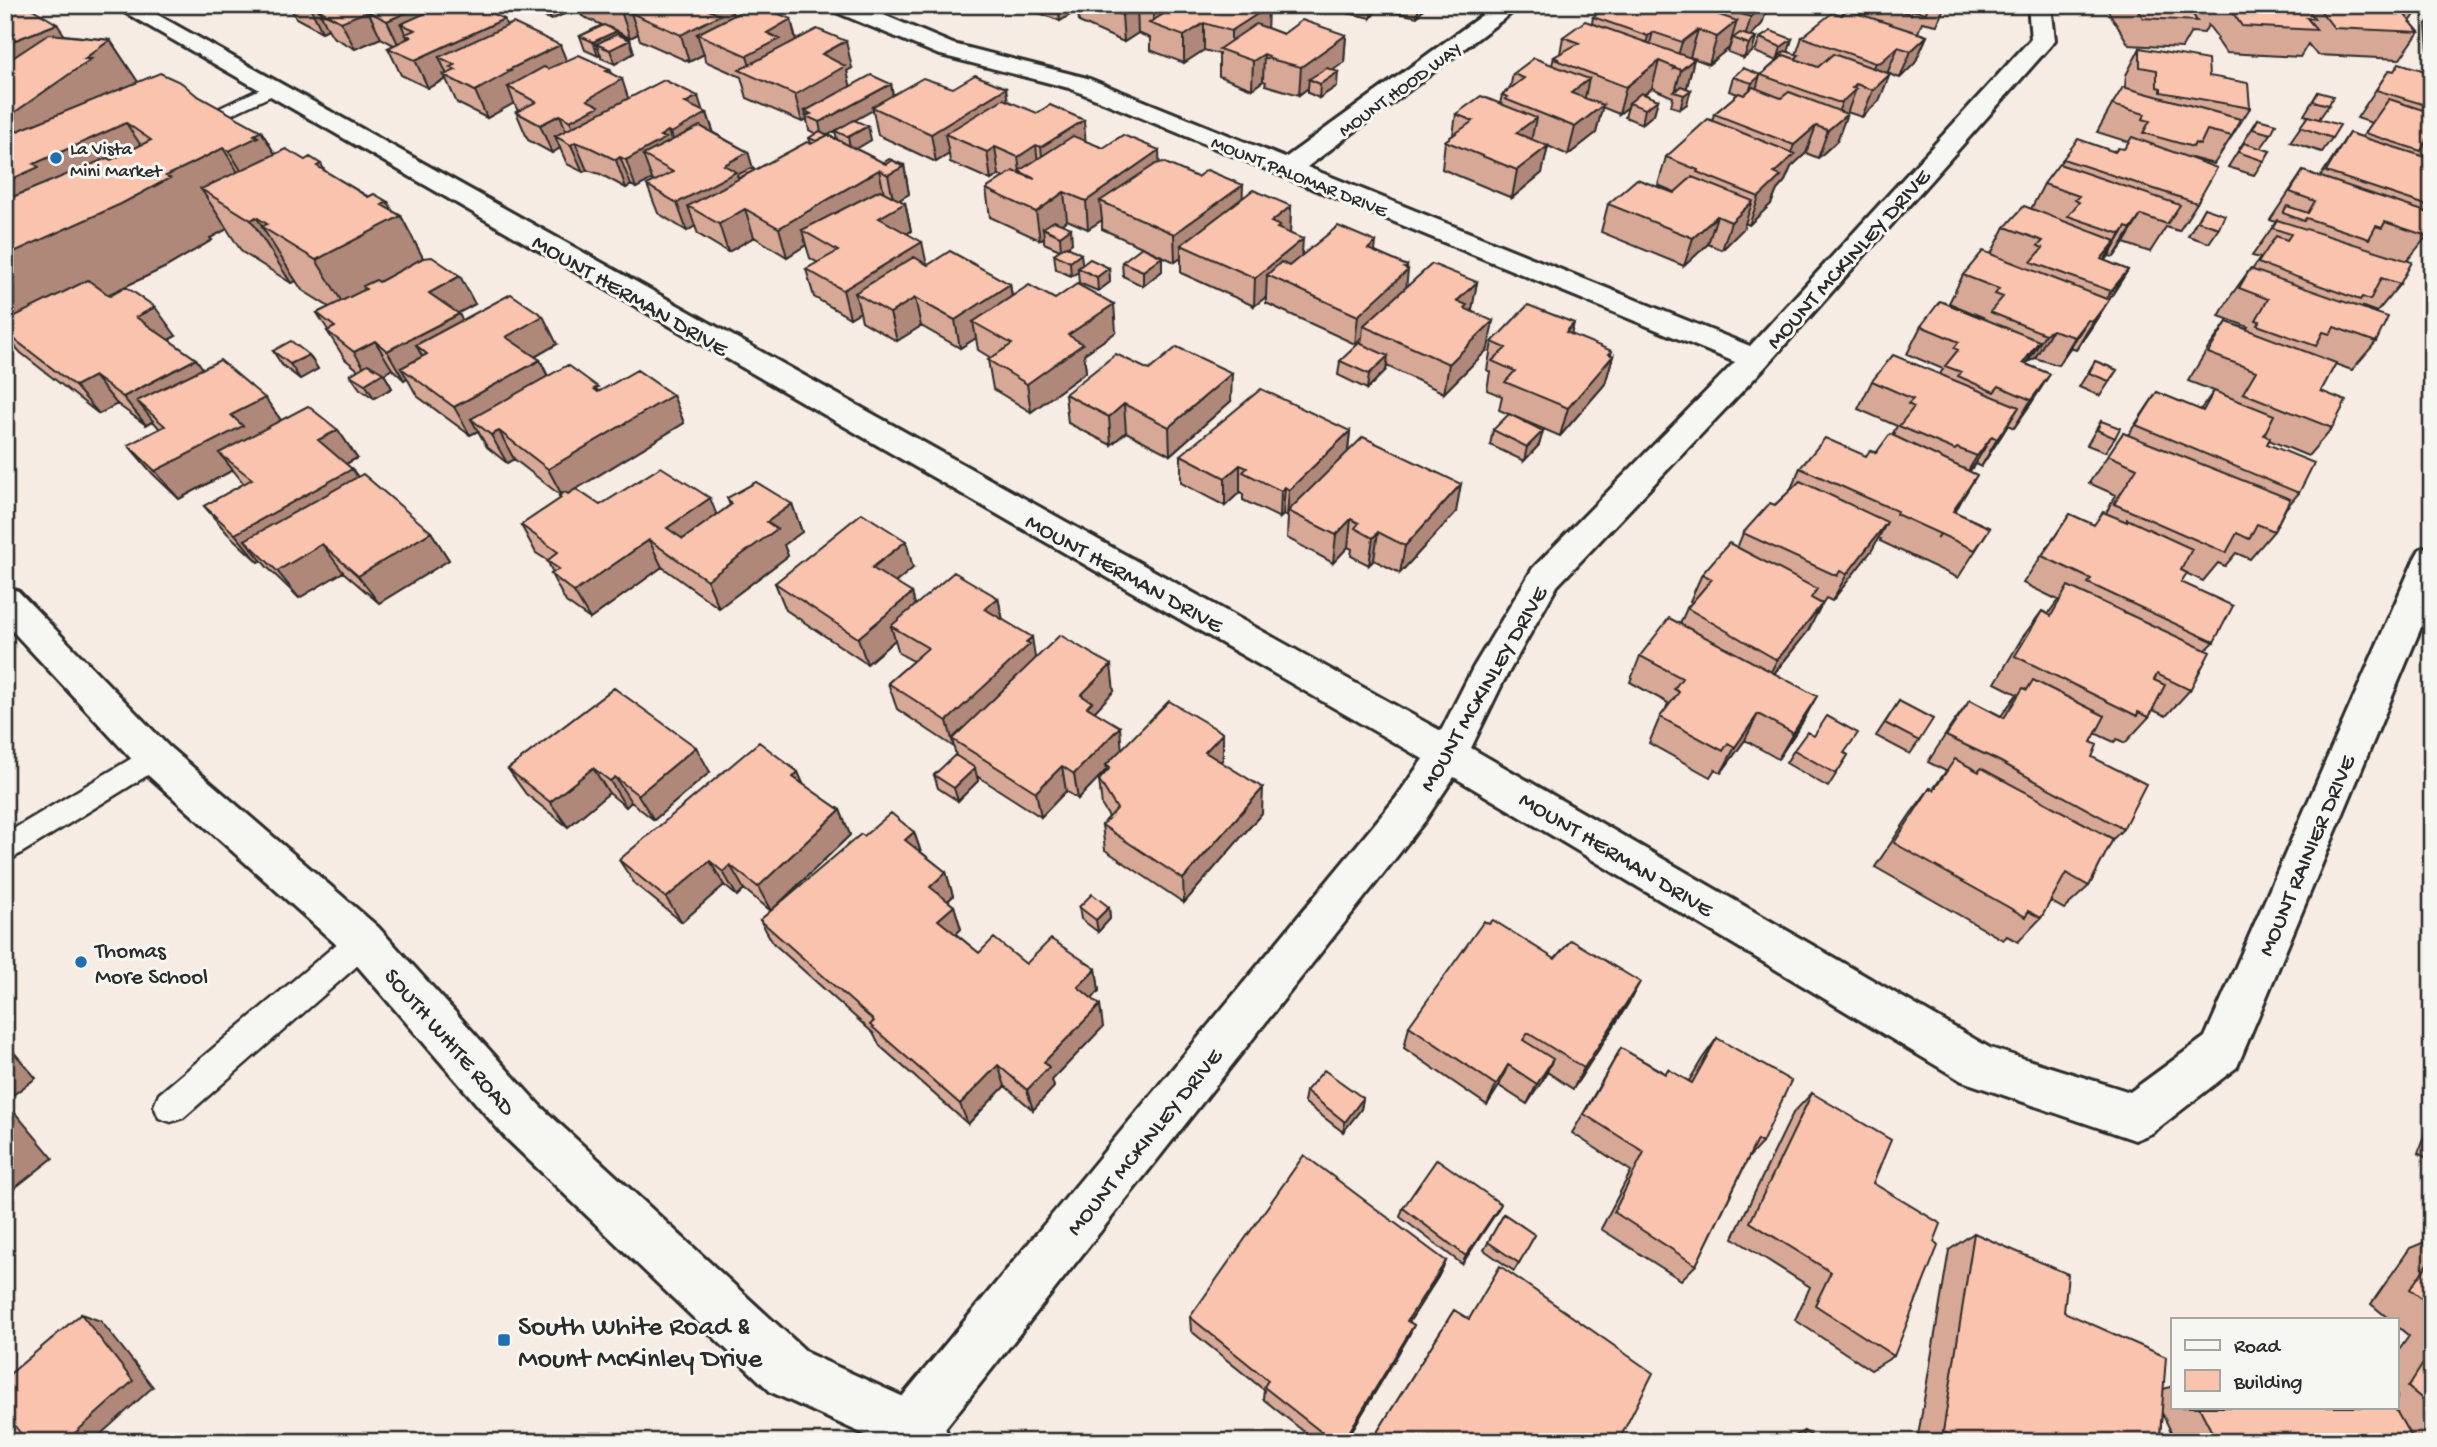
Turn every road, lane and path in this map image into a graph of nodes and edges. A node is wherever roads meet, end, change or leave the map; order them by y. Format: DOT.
graph roads {
  1 [pos="123,5"];
  2 [pos="839,5"];
  3 [pos="1511,5"];
  4 [pos="2039,5"];
  5 [pos="271,89"];
  6 [pos="176,133"];
  7 [pos="1286,170"];
  8 [pos="1755,359"];
  9 [pos="2432,558"];
  10 [pos="5,600"];
  11 [pos="1448,755"];
  12 [pos="154,757"];
  13 [pos="5,850"];
  14 [pos="363,941"];
  15 [pos="171,1106"];
  16 [pos="2135,1116"];
  17 [pos="917,1435"];
  1 -- 5 [label="street, MOUNT HERMAN DRIVE"];
  2 -- 7 [label="street, MOUNT PALOMAR DRIVE"];
  3 -- 7 [label="street, MOUNT HOOD WAY"];
  4 -- 8 [label="street, MOUNT MCKINLEY DRIVE"];
  5 -- 6 [label="lane"];
  5 -- 11 [label="street, MOUNT HERMAN DRIVE"];
  7 -- 8 [label="street, MOUNT PALOMAR DRIVE"];
  8 -- 11 [label="street, MOUNT MCKINLEY DRIVE"];
  9 -- 16 [label="street, MOUNT RAINIER DRIVE"];
  10 -- 12 [label="street, SOUTH WHITE ROAD"];
  11 -- 16 [label="street, MOUNT HERMAN DRIVE"];
  11 -- 17 [label="street, MOUNT MCKINLEY DRIVE"];
  12 -- 13 [label="lane"];
  12 -- 14 [label="street, SOUTH WHITE ROAD"];
  14 -- 15 [label="lane"];
  14 -- 17 [label="street, SOUTH WHITE ROAD"];
}
